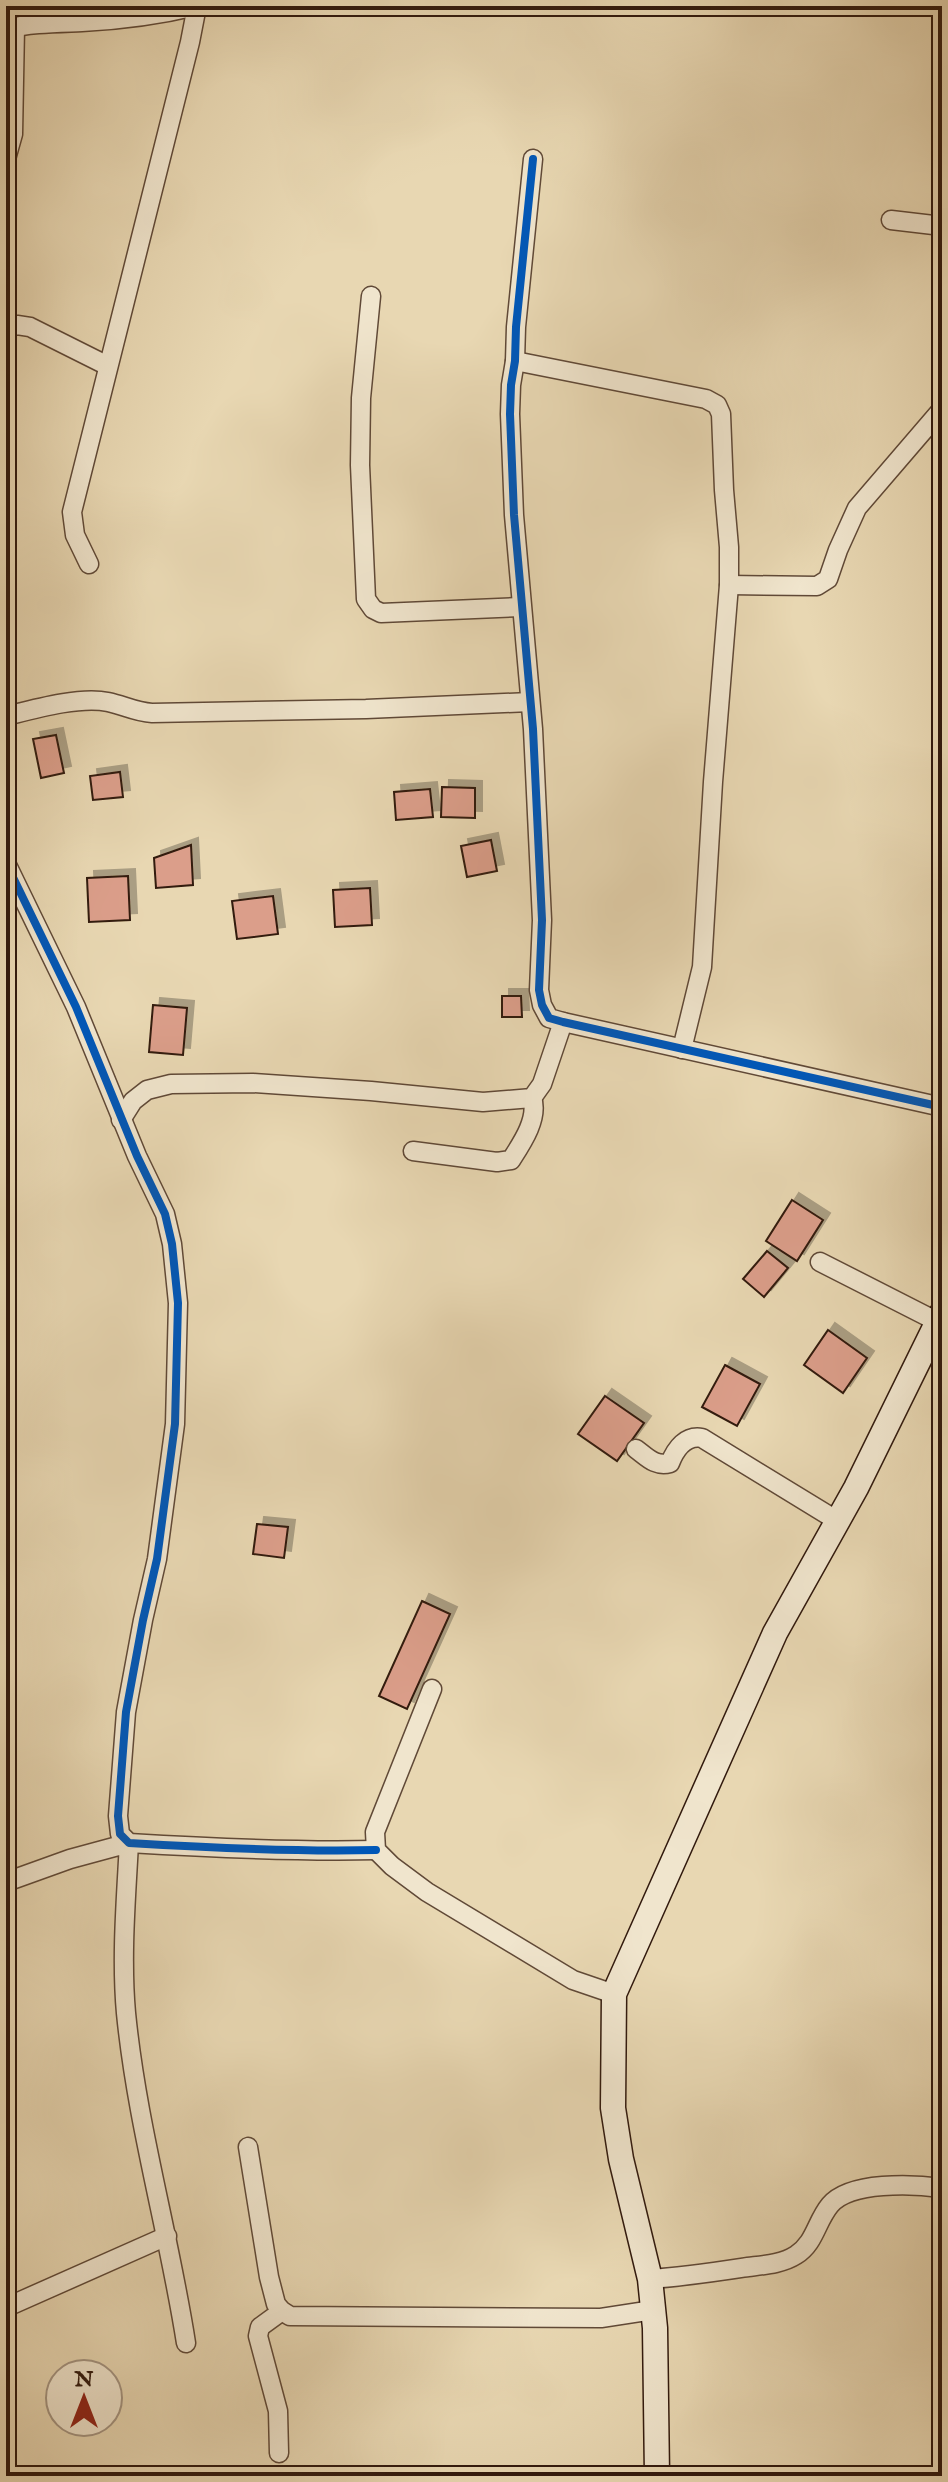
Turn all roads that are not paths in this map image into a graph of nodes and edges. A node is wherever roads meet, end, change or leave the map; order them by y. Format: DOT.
graph roads {
  1 [pos="197,6"];
  2 [pos="11,28"];
  3 [pos="6,159"];
  4 [pos="533,159"];
  5 [pos="891,220"];
  6 [pos="942,226"];
  7 [pos="371,296"];
  8 [pos="6,329"];
  9 [pos="515,361"];
  10 [pos="108,366"];
  11 [pos="942,409"];
  12 [pos="89,564"];
  13 [pos="729,585"];
  14 [pos="521,607"];
  15 [pos="530,702"];
  16 [pos="6,716"];
  17 [pos="6,863"];
  18 [pos="563,1022"];
  19 [pos="682,1049"];
  20 [pos="532,1098"];
  21 [pos="942,1107"];
  22 [pos="121,1120"];
  23 [pos="413,1151"];
  24 [pos="820,1262"];
  25 [pos="940,1317"];
  26 [pos="636,1449"];
  27 [pos="836,1520"];
  28 [pos="432,1689"];
  29 [pos="129,1843"];
  30 [pos="376,1850"];
  31 [pos="6,1882"];
  32 [pos="614,1994"];
  33 [pos="248,2147"];
  34 [pos="942,2188"];
  35 [pos="167,2236"];
  36 [pos="650,2279"];
  37 [pos="7,2307"];
  38 [pos="653,2310"];
  39 [pos="282,2311"];
  40 [pos="186,2343"];
  41 [pos="279,2453"];
  42 [pos="657,2476"];
  1 -- 2 [label="street"];
  1 -- 10 [label="street"];
  2 -- 3 [label="street"];
  4 -- 9 [label="street"];
  5 -- 6 [label="street"];
  7 -- 14 [label="street"];
  8 -- 10 [label="street"];
  9 -- 13 [label="street"];
  9 -- 14 [label="street"];
  10 -- 12 [label="street"];
  11 -- 13 [label="street"];
  13 -- 19 [label="street"];
  14 -- 15 [label="street"];
  15 -- 16 [label="street"];
  15 -- 18 [label="street"];
  17 -- 22 [label="street"];
  18 -- 19 [label="street"];
  18 -- 20 [label="street"];
  19 -- 21 [label="street"];
  20 -- 22 [label="street"];
  20 -- 23 [label="street"];
  22 -- 29 [label="street"];
  24 -- 25 [label="street"];
  25 -- 27 [label="street"];
  26 -- 27 [label="street"];
  27 -- 32 [label="street"];
  28 -- 30 [label="street"];
  29 -- 30 [label="street"];
  29 -- 31 [label="street"];
  29 -- 35 [label="street"];
  30 -- 32 [label="street"];
  32 -- 36 [label="street"];
  33 -- 39 [label="street"];
  34 -- 36 [label="street"];
  35 -- 37 [label="street"];
  35 -- 40 [label="street"];
  36 -- 38 [label="street"];
  38 -- 39 [label="street"];
  38 -- 42 [label="street"];
  39 -- 41 [label="street"];
}
